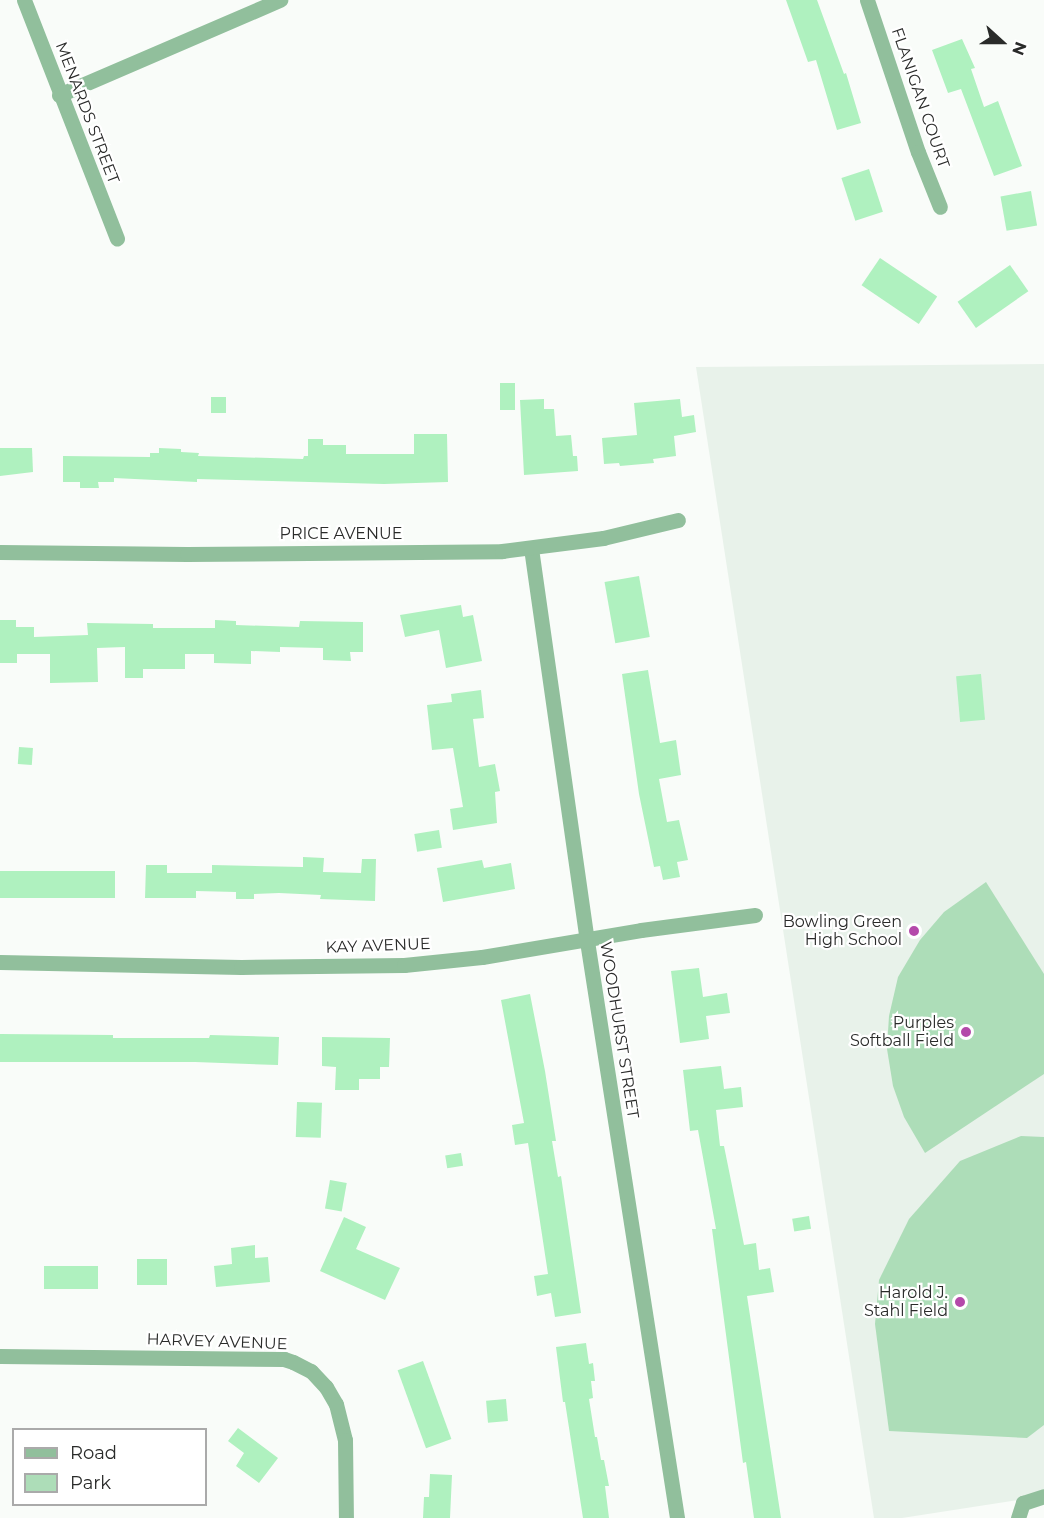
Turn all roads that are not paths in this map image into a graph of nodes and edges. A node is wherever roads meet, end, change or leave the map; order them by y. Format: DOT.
graph roads {
  1 [pos="24,0"];
  2 [pos="280,0"];
  3 [pos="867,0"];
  4 [pos="59,95"];
  5 [pos="940,207"];
  6 [pos="117,239"];
  7 [pos="678,520"];
  8 [pos="531,548"];
  9 [pos="0,552"];
  10 [pos="754,915"];
  11 [pos="587,940"];
  12 [pos="0,962"];
  13 [pos="0,1356"];
  14 [pos="1044,1496"];
  15 [pos="1020,1511"];
  16 [pos="346,1518"];
  17 [pos="677,1518"];
  1 -- 4 [label="street, MENARDS STREET"];
  2 -- 4 [label="street"];
  3 -- 5 [label="street, FLANIGAN COURT"];
  4 -- 6 [label="street, MENARDS STREET"];
  7 -- 8 [label="street, PRICE AVENUE"];
  8 -- 9 [label="street, PRICE AVENUE"];
  8 -- 11 [label="street, WOODHURST STREET"];
  10 -- 11 [label="street, KAY AVENUE"];
  11 -- 12 [label="street, KAY AVENUE"];
  11 -- 17 [label="street, WOODHURST STREET"];
  13 -- 16 [label="street, HARVEY AVENUE"];
  14 -- 15 [label="street"];
}
